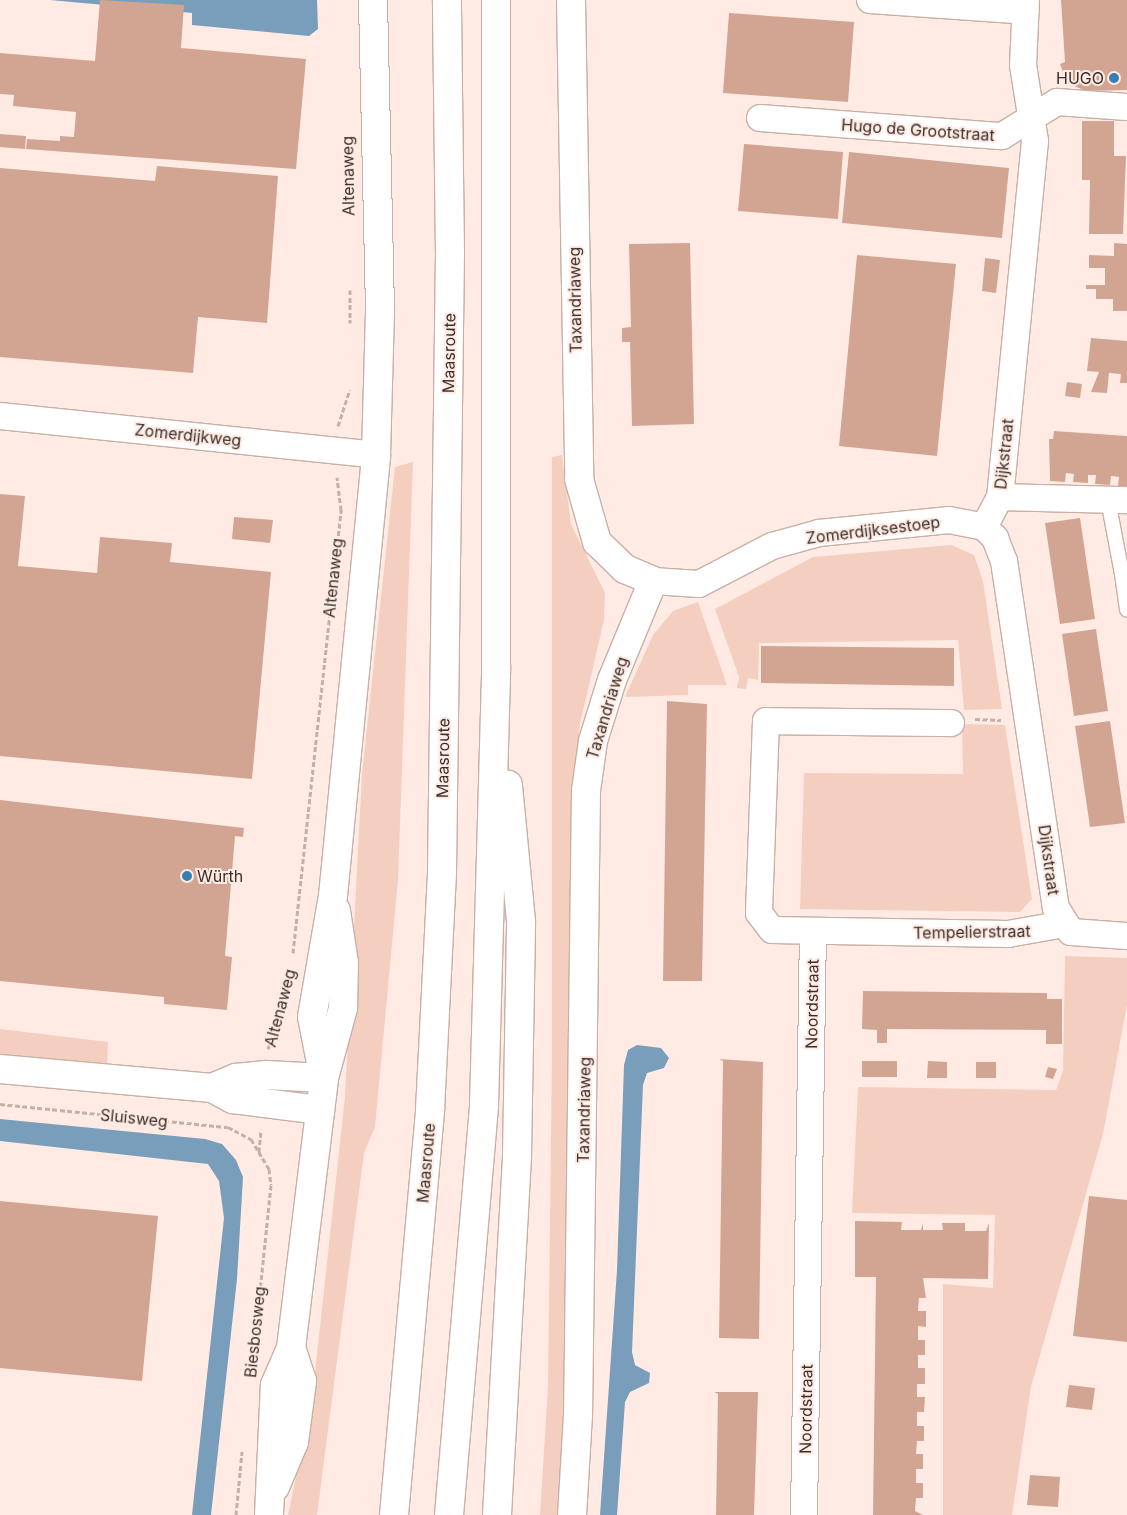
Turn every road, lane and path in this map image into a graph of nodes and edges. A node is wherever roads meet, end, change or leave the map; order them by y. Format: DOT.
graph roads {
  1 [pos="373,0"];
  2 [pos="447,0"];
  3 [pos="496,0"];
  4 [pos="571,0"];
  5 [pos="870,0"];
  6 [pos="1026,6"];
  7 [pos="1127,107"];
  8 [pos="760,118"];
  9 [pos="1031,119"];
  10 [pos="350,285"];
  11 [pos="350,332"];
  12 [pos="350,379"];
  13 [pos="0,416"];
  14 [pos="338,451"];
  15 [pos="376,455"];
  16 [pos="1000,497"];
  17 [pos="1118,500"];
  18 [pos="984,528"];
  19 [pos="1124,577"];
  20 [pos="653,581"];
  21 [pos="1127,610"];
  22 [pos="496,666"];
  23 [pos="1030,721"];
  24 [pos="950,723"];
  25 [pos="1064,924"];
  26 [pos="812,932"];
  27 [pos="1127,936"];
  28 [pos="292,964"];
  29 [pos="288,989"];
  30 [pos="0,1069"];
  31 [pos="266,1075"];
  32 [pos="324,1078"];
  33 [pos="212,1088"];
  34 [pos="264,1103"];
  35 [pos="0,1104"];
  36 [pos="320,1110"];
  37 [pos="259,1152"];
  38 [pos="250,1379"];
  39 [pos="243,1447"];
  40 [pos="271,1505"];
  41 [pos="236,1515"];
  42 [pos="394,1515"];
  43 [pos="449,1515"];
  44 [pos="497,1515"];
  45 [pos="572,1515"];
  46 [pos="804,1515"];
  1 -- 15 [label="main road, Altenaweg"];
  2 -- 42 [label="main road, Maasroute"];
  3 -- 22 [label="main road"];
  4 -- 20 [label="main road, Taxandriaweg"];
  5 -- 6 [label="street"];
  6 -- 9 [label="street, Dijkstraat"];
  7 -- 9 [label="street, Hugo de Grootstraat"];
  8 -- 9 [label="street, Hugo de Grootstraat"];
  9 -- 16 [label="street, Dijkstraat"];
  10 -- 11 [label="path"];
  12 -- 14 [label="path, Altenaweg"];
  13 -- 14 [label="street, Zomerdijkweg"];
  14 -- 15 [label="street, Zomerdijkweg"];
  14 -- 28 [label="path, Altenaweg"];
  15 -- 32 [label="main road, Altenaweg"];
  16 -- 17 [label="street"];
  16 -- 18 [label="street, Dijkstraat"];
  17 -- 19 [label="lane"];
  18 -- 20 [label="street, Zomerdijksestoep"];
  18 -- 23 [label="street, Dijkstraat"];
  19 -- 21 [label="lane"];
  20 -- 45 [label="main road, Taxandriaweg"];
  22 -- 43 [label="main road"];
  22 -- 44 [label="main road"];
  23 -- 24 [label="path"];
  23 -- 25 [label="street, Dijkstraat"];
  24 -- 26 [label="street"];
  25 -- 26 [label="street, Tempelierstraat"];
  25 -- 27 [label="street"];
  26 -- 46 [label="street, Noordstraat"];
  29 -- 31 [label="path, Altenaweg"];
  30 -- 33 [label="main road"];
  31 -- 32 [label="main road"];
  31 -- 33 [label="main road"];
  32 -- 36 [label="main road, Altenaweg"];
  33 -- 34 [label="main road"];
  34 -- 36 [label="main road"];
  34 -- 37 [label="path"];
  35 -- 37 [label="path, Sluisweg"];
  36 -- 40 [label="main road, Biesbosweg"];
  37 -- 38 [label="path, Biesbosweg"];
  39 -- 41 [label="path"];
}
